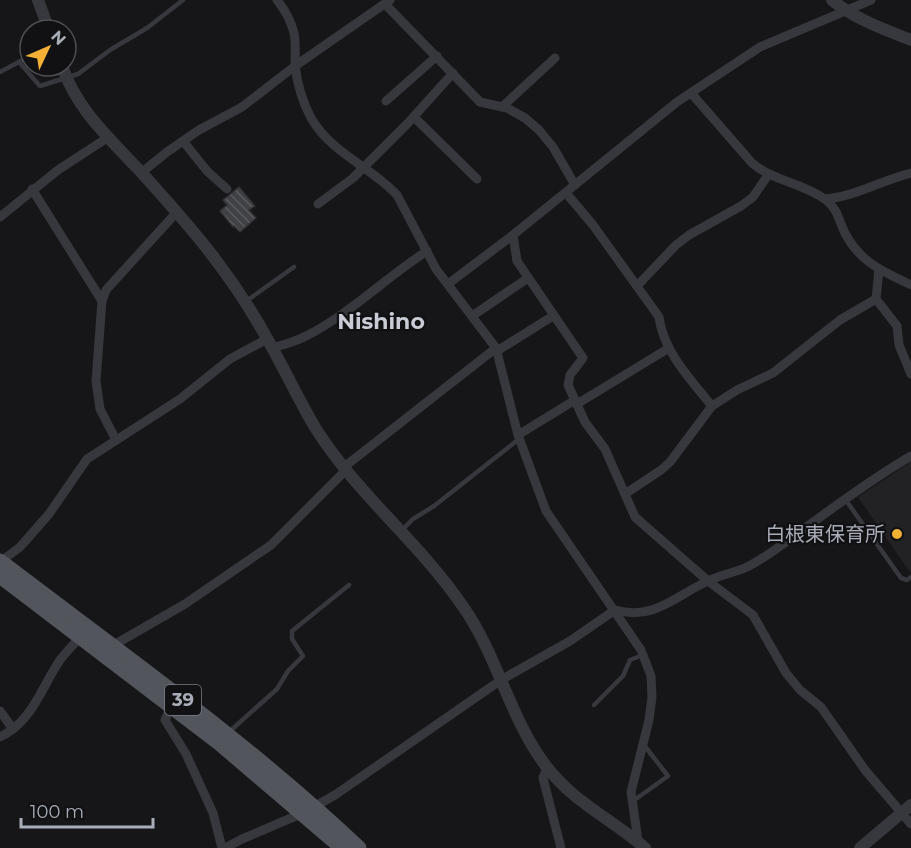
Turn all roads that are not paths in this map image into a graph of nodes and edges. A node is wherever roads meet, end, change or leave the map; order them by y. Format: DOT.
graph roads {
  1 [pos="38,0"];
  2 [pos="183,0"];
  3 [pos="277,0"];
  4 [pos="832,0"];
  5 [pos="871,0"];
  6 [pos="387,2"];
  7 [pos="846,12"];
  8 [pos="45,18"];
  9 [pos="911,40"];
  10 [pos="437,56"];
  11 [pos="555,58"];
  12 [pos="18,63"];
  13 [pos="296,66"];
  14 [pos="78,70"];
  15 [pos="0,72"];
  16 [pos="453,73"];
  17 [pos="33,78"];
  18 [pos="54,78"];
  19 [pos="67,78"];
  20 [pos="691,93"];
  21 [pos="386,101"];
  22 [pos="502,107"];
  23 [pos="414,117"];
  24 [pos="108,138"];
  25 [pos="183,141"];
  26 [pos="363,168"];
  27 [pos="141,173"];
  28 [pos="911,173"];
  29 [pos="768,175"];
  30 [pos="477,179"];
  31 [pos="575,185"];
  32 [pos="32,189"];
  33 [pos="227,189"];
  34 [pos="566,193"];
  35 [pos="825,199"];
  36 [pos="318,204"];
  37 [pos="1,212"];
  38 [pos="176,213"];
  39 [pos="513,235"];
  40 [pos="427,251"];
  41 [pos="294,267"];
  42 [pos="879,269"];
  43 [pos="528,278"];
  44 [pos="448,284"];
  45 [pos="911,285"];
  46 [pos="637,286"];
  47 [pos="876,299"];
  48 [pos="102,300"];
  49 [pos="245,302"];
  50 [pos="472,316"];
  51 [pos="553,316"];
  52 [pos="270,343"];
  53 [pos="669,348"];
  54 [pos="496,349"];
  55 [pos="911,374"];
  56 [pos="576,402"];
  57 [pos="712,406"];
  58 [pos="519,437"];
  59 [pos="116,440"];
  60 [pos="911,456"];
  61 [pos="345,468"];
  62 [pos="625,494"];
  63 [pos="844,500"];
  64 [pos="401,532"];
  65 [pos="0,562"];
  66 [pos="0,576"];
  67 [pos="911,577"];
  68 [pos="708,581"];
  69 [pos="349,585"];
  70 [pos="615,610"];
  71 [pos="84,633"];
  72 [pos="112,646"];
  73 [pos="642,655"];
  74 [pos="501,680"];
  75 [pos="594,705"];
  76 [pos="171,707"];
  77 [pos="0,711"];
  78 [pos="13,729"];
  79 [pos="227,734"];
  80 [pos="0,736"];
  81 [pos="643,743"];
  82 [pos="547,768"];
  83 [pos="632,802"];
  84 [pos="906,809"];
  85 [pos="308,810"];
  86 [pos="911,824"];
  87 [pos="642,845"];
  88 [pos="224,848"];
  89 [pos="342,848"];
  90 [pos="359,848"];
  91 [pos="561,848"];
  92 [pos="860,848"];
  1 -- 8 [label="street"];
  2 -- 14 [label="lane"];
  3 -- 13 [label="street"];
  4 -- 7 [label="street"];
  5 -- 7 [label="street"];
  6 -- 10 [label="street"];
  6 -- 13 [label="street"];
  7 -- 9 [label="street"];
  7 -- 20 [label="street"];
  10 -- 16 [label="street"];
  10 -- 21 [label="street"];
  11 -- 22 [label="street"];
  12 -- 15 [label="lane"];
  13 -- 25 [label="street"];
  13 -- 26 [label="street"];
  16 -- 22 [label="street"];
  16 -- 23 [label="street"];
  17 -- 18 [label="lane"];
  19 -- 24 [label="street"];
  20 -- 29 [label="street"];
  20 -- 31 [label="street"];
  22 -- 31 [label="street"];
  23 -- 26 [label="street"];
  23 -- 30 [label="street"];
  24 -- 27 [label="street"];
  24 -- 32 [label="street"];
  25 -- 27 [label="street"];
  25 -- 33 [label="street"];
  26 -- 36 [label="street"];
  26 -- 40 [label="street"];
  27 -- 38 [label="street"];
  28 -- 35 [label="street"];
  29 -- 35 [label="street"];
  29 -- 46 [label="street"];
  31 -- 34 [label="street"];
  32 -- 37 [label="street"];
  32 -- 48 [label="street"];
  34 -- 39 [label="street"];
  34 -- 46 [label="street"];
  35 -- 42 [label="street"];
  38 -- 48 [label="street"];
  38 -- 49 [label="street"];
  39 -- 43 [label="street"];
  39 -- 44 [label="street"];
  40 -- 44 [label="street"];
  40 -- 52 [label="street"];
  41 -- 49 [label="lane"];
  42 -- 45 [label="street"];
  42 -- 47 [label="street"];
  43 -- 50 [label="street"];
  43 -- 51 [label="street"];
  44 -- 50 [label="street"];
  46 -- 53 [label="street"];
  47 -- 55 [label="street"];
  47 -- 57 [label="street"];
  48 -- 59 [label="street"];
  49 -- 52 [label="street"];
  50 -- 54 [label="street"];
  51 -- 54 [label="street"];
  51 -- 56 [label="street"];
  52 -- 59 [label="street"];
  52 -- 61 [label="street"];
  53 -- 56 [label="street"];
  53 -- 57 [label="street"];
  54 -- 58 [label="street"];
  54 -- 61 [label="street"];
  56 -- 58 [label="street"];
  56 -- 62 [label="street"];
  57 -- 62 [label="street"];
  58 -- 64 [label="lane"];
  58 -- 70 [label="street"];
  59 -- 65 [label="street"];
  60 -- 63 [label="street"];
  61 -- 64 [label="street"];
  61 -- 72 [label="street"];
  62 -- 68 [label="street"];
  63 -- 67 [label="lane"];
  63 -- 68 [label="street"];
  64 -- 74 [label="street"];
  65 -- 71 [label="main road, 39"];
  66 -- 71 [label="main road, 39"];
  68 -- 70 [label="street"];
  68 -- 84 [label="street"];
  69 -- 79 [label="lane"];
  70 -- 73 [label="street"];
  70 -- 74 [label="street"];
  71 -- 72 [label="main road, 39"];
  71 -- 76 [label="main road, 39"];
  71 -- 78 [label="street"];
  72 -- 79 [label="main road, 39"];
  73 -- 75 [label="lane"];
  73 -- 81 [label="street"];
  74 -- 82 [label="street"];
  74 -- 85 [label="street"];
  76 -- 85 [label="main road, 39"];
  76 -- 88 [label="street"];
  77 -- 78 [label="street"];
  78 -- 80 [label="street"];
  79 -- 85 [label="main road, 39"];
  81 -- 83 [label="street"];
  81 -- 83 [label="lane"];
  82 -- 87 [label="street"];
  82 -- 91 [label="street"];
  83 -- 87 [label="street"];
  84 -- 86 [label="street"];
  84 -- 92 [label="street"];
  85 -- 88 [label="street"];
  85 -- 89 [label="main road, 39"];
  85 -- 90 [label="main road, 39"];
}
